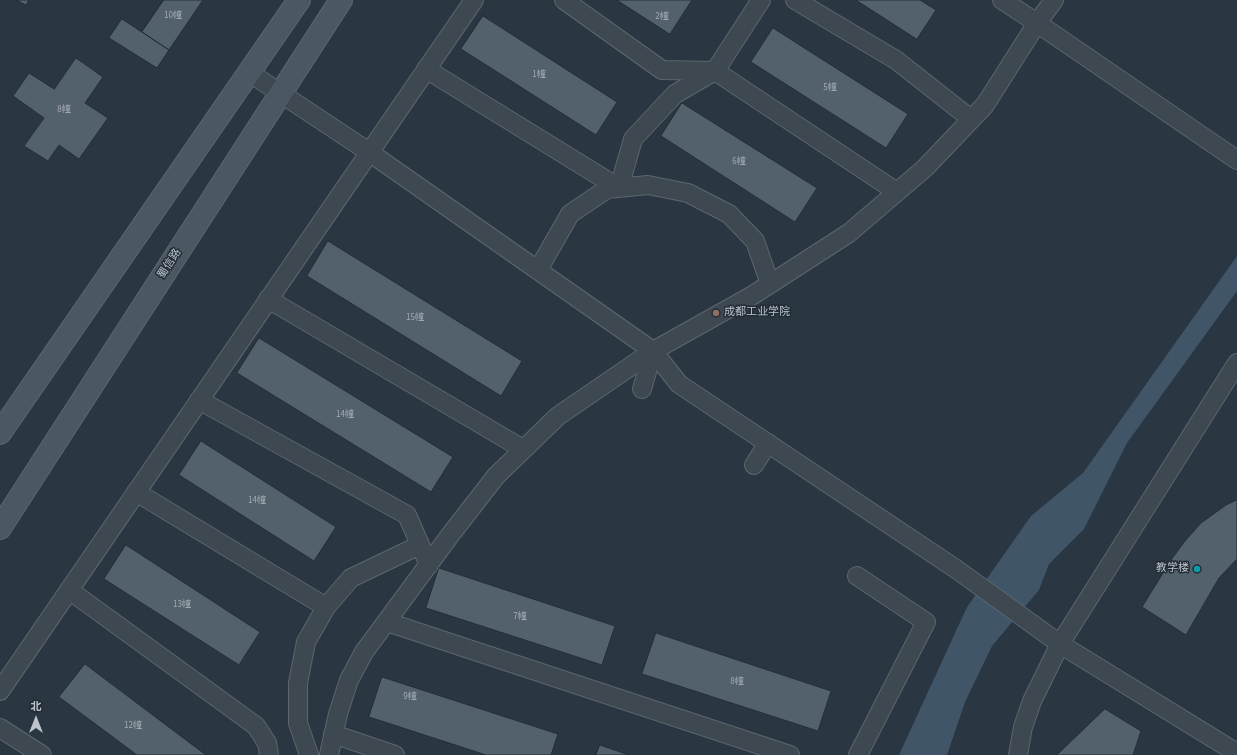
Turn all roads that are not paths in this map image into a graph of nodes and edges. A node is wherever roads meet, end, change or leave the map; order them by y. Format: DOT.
graph roads {
  1 [pos="299,0"];
  2 [pos="341,0"];
  3 [pos="474,0"];
  4 [pos="564,0"];
  5 [pos="761,0"];
  6 [pos="795,0"];
  7 [pos="1002,0"];
  8 [pos="1054,0"];
  9 [pos="1037,23"];
  10 [pos="426,69"];
  11 [pos="715,71"];
  12 [pos="250,73"];
  13 [pos="280,93"];
  14 [pos="971,119"];
  15 [pos="369,152"];
  16 [pos="1237,160"];
  17 [pos="619,188"];
  18 [pos="897,192"];
  19 [pos="538,270"];
  20 [pos="770,284"];
  21 [pos="268,299"];
  22 [pos="653,351"];
  23 [pos="1236,368"];
  24 [pos="642,389"];
  25 [pos="199,400"];
  26 [pos="0,433"];
  27 [pos="768,443"];
  28 [pos="523,449"];
  29 [pos="754,465"];
  30 [pos="136,492"];
  31 [pos="0,528"];
  32 [pos="420,545"];
  33 [pos="428,565"];
  34 [pos="857,576"];
  35 [pos="69,590"];
  36 [pos="326,607"];
  37 [pos="387,622"];
  38 [pos="1060,644"];
  39 [pos="0,691"];
  40 [pos="0,728"];
  41 [pos="333,734"];
  42 [pos="1237,754"];
  43 [pos="42,755"];
  44 [pos="269,755"];
  45 [pos="308,755"];
  46 [pos="329,755"];
  47 [pos="395,755"];
  48 [pos="790,755"];
  49 [pos="858,755"];
  50 [pos="1018,755"];
  1 -- 12 [label="main road"];
  2 -- 13 [label="main road, 蜀信路"];
  3 -- 10 [label="street"];
  4 -- 11 [label="street"];
  5 -- 11 [label="street"];
  6 -- 14 [label="street"];
  7 -- 9 [label="street"];
  8 -- 9 [label="street"];
  9 -- 14 [label="street"];
  9 -- 16 [label="street"];
  10 -- 15 [label="street"];
  10 -- 17 [label="street"];
  11 -- 17 [label="street"];
  11 -- 18 [label="street"];
  12 -- 13 [label="street"];
  12 -- 26 [label="main road"];
  13 -- 15 [label="street"];
  13 -- 31 [label="main road, 蜀信路"];
  14 -- 18 [label="street"];
  15 -- 19 [label="street"];
  15 -- 21 [label="street"];
  17 -- 19 [label="street"];
  17 -- 20 [label="street"];
  18 -- 20 [label="street"];
  19 -- 22 [label="street"];
  20 -- 22 [label="street"];
  21 -- 25 [label="street"];
  21 -- 28 [label="street"];
  22 -- 24 [label="street"];
  22 -- 27 [label="street"];
  22 -- 28 [label="street"];
  23 -- 38 [label="street"];
  25 -- 30 [label="street"];
  25 -- 32 [label="street"];
  27 -- 29 [label="street"];
  27 -- 38 [label="street"];
  28 -- 33 [label="street"];
  30 -- 35 [label="street"];
  30 -- 36 [label="street"];
  32 -- 33 [label="street"];
  32 -- 36 [label="street"];
  33 -- 37 [label="street"];
  34 -- 49 [label="street"];
  35 -- 39 [label="street"];
  35 -- 44 [label="street"];
  36 -- 45 [label="street"];
  37 -- 41 [label="street"];
  37 -- 48 [label="street"];
  38 -- 42 [label="street"];
  38 -- 50 [label="street"];
  40 -- 43 [label="street"];
  41 -- 46 [label="street"];
  41 -- 47 [label="street"];
}
